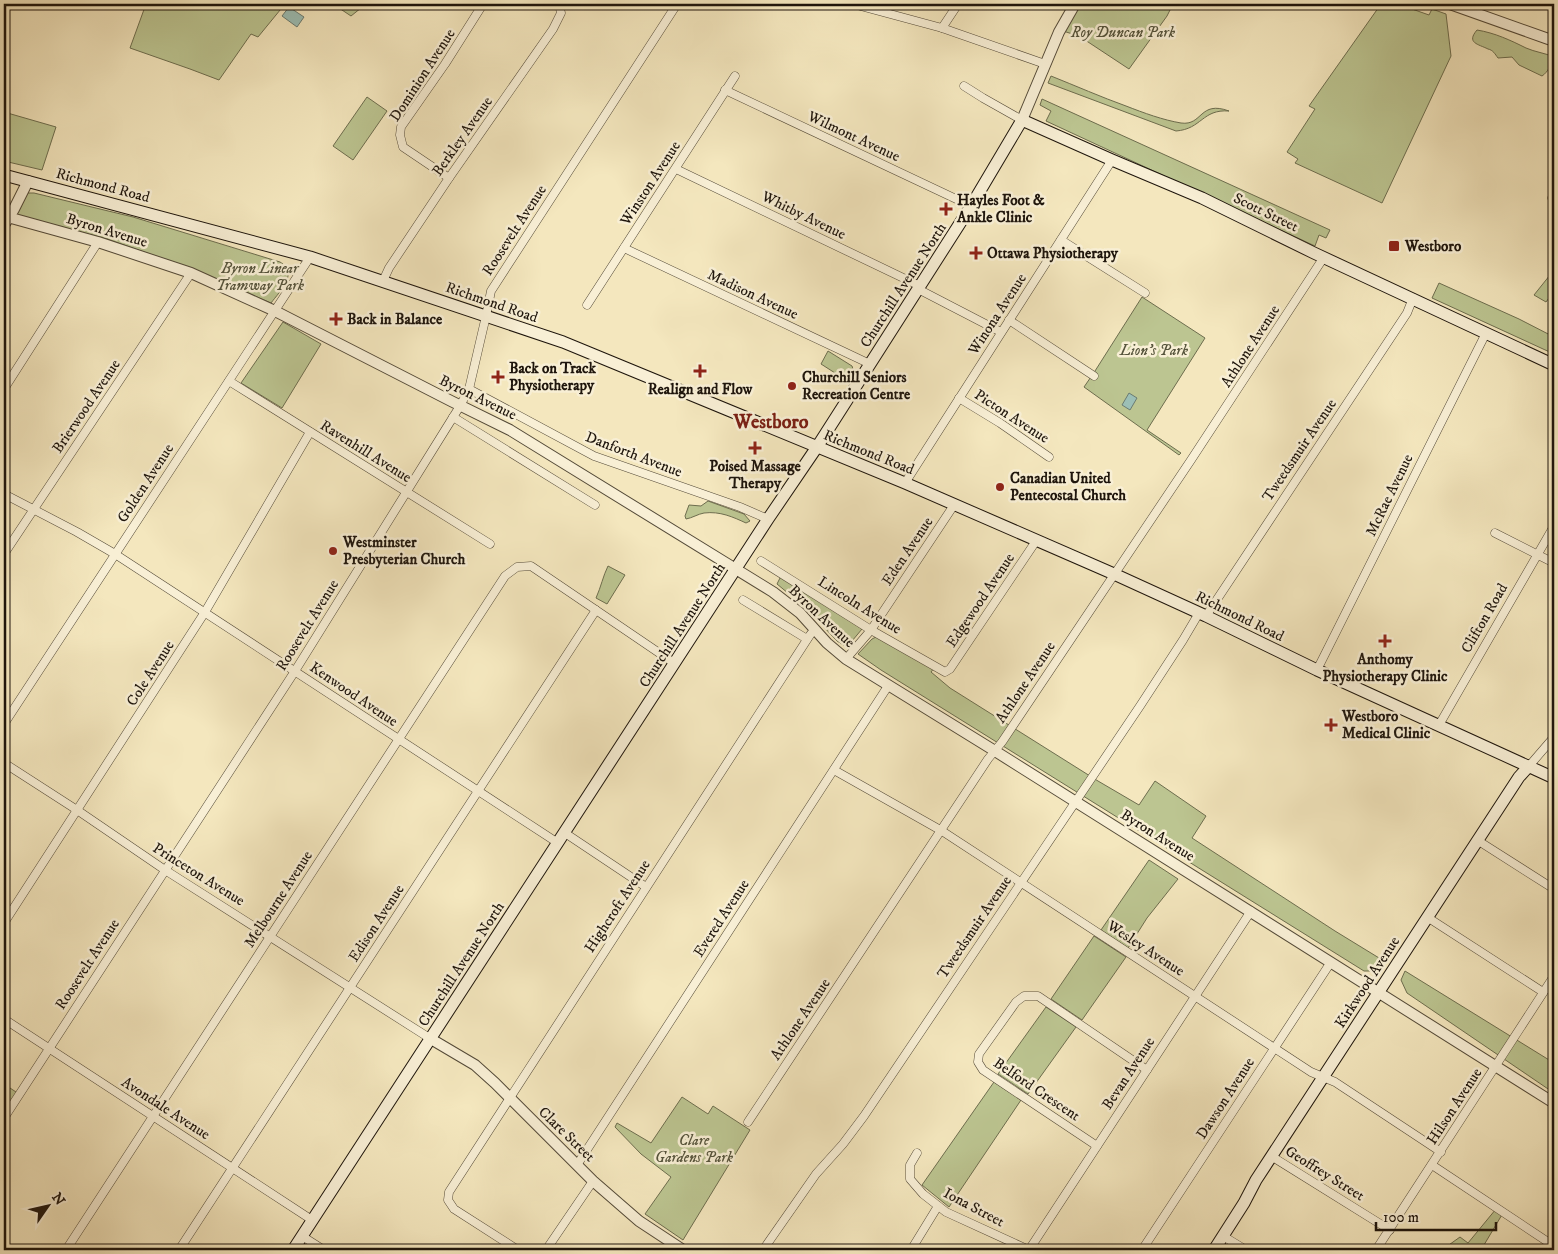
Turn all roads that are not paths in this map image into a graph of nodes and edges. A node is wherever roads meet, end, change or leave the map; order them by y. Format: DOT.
graph roads {
  1 [pos="483,4"];
  2 [pos="677,4"];
  3 [pos="852,4"];
  4 [pos="958,4"];
  5 [pos="1074,4"];
  6 [pos="1450,4"];
  7 [pos="560,5"];
  8 [pos="942,28"];
  9 [pos="1554,41"];
  10 [pos="1045,64"];
  11 [pos="735,76"];
  12 [pos="964,86"];
  13 [pos="726,90"];
  14 [pos="1022,120"];
  15 [pos="1112,160"];
  16 [pos="676,169"];
  17 [pos="4,175"];
  18 [pos="449,178"];
  19 [pos="28,181"];
  20 [pos="1554,193"];
  21 [pos="1554,204"];
  22 [pos="971,206"];
  23 [pos="5,219"];
  24 [pos="1061,240"];
  25 [pos="98,242"];
  26 [pos="624,248"];
  27 [pos="310,257"];
  28 [pos="1324,257"];
  29 [pos="191,273"];
  30 [pos="383,281"];
  31 [pos="919,287"];
  32 [pos="1145,293"];
  33 [pos="1413,298"];
  34 [pos="587,305"];
  35 [pos="275,311"];
  36 [pos="486,316"];
  37 [pos="1009,320"];
  38 [pos="1001,332"];
  39 [pos="1486,332"];
  40 [pos="870,364"];
  41 [pos="1554,365"];
  42 [pos="1094,376"];
  43 [pos="229,381"];
  44 [pos="4,389"];
  45 [pos="469,389"];
  46 [pos="959,398"];
  47 [pos="460,406"];
  48 [pos="453,417"];
  49 [pos="310,432"];
  50 [pos="817,447"];
  51 [pos="1049,457"];
  52 [pos="905,483"];
  53 [pos="406,492"];
  54 [pos="4,494"];
  55 [pos="954,505"];
  56 [pos="595,506"];
  57 [pos="34,509"];
  58 [pos="768,520"];
  59 [pos="1554,526"];
  60 [pos="1495,533"];
  61 [pos="1036,541"];
  62 [pos="490,544"];
  63 [pos="4,554"];
  64 [pos="115,554"];
  65 [pos="1537,554"];
  66 [pos="761,561"];
  67 [pos="1554,563"];
  68 [pos="736,569"];
  69 [pos="1114,574"];
  70 [pos="742,600"];
  71 [pos="596,610"];
  72 [pos="205,612"];
  73 [pos="1202,614"];
  74 [pos="815,629"];
  75 [pos="871,630"];
  76 [pos="807,639"];
  77 [pos="846,659"];
  78 [pos="674,663"];
  79 [pos="1317,670"];
  80 [pos="295,671"];
  81 [pos="945,672"];
  82 [pos="888,686"];
  83 [pos="4,724"];
  84 [pos="1439,725"];
  85 [pos="1554,737"];
  86 [pos="398,740"];
  87 [pos="995,751"];
  88 [pos="4,763"];
  89 [pos="1529,766"];
  90 [pos="834,770"];
  91 [pos="1554,778"];
  92 [pos="478,791"];
  93 [pos="1075,802"];
  94 [pos="77,810"];
  95 [pos="942,832"];
  96 [pos="565,833"];
  97 [pos="1477,840"];
  98 [pos="558,843"];
  99 [pos="165,870"];
  100 [pos="1020,882"];
  101 [pos="646,887"];
  102 [pos="1554,889"];
  103 [pos="1251,912"];
  104 [pos="1427,917"];
  105 [pos="4,923"];
  106 [pos="271,936"];
  107 [pos="1331,962"];
  108 [pos="1554,976"];
  109 [pos="350,988"];
  110 [pos="1543,992"];
  111 [pos="1378,993"];
  112 [pos="1195,996"];
  113 [pos="4,1019"];
  114 [pos="431,1038"];
  115 [pos="1274,1048"];
  116 [pos="48,1049"];
  117 [pos="1496,1066"];
  118 [pos="1147,1070"];
  119 [pos="1323,1077"];
  120 [pos="509,1098"];
  121 [pos="1554,1103"];
  122 [pos="153,1116"];
  123 [pos="4,1118"];
  124 [pos="748,1122"];
  125 [pos="1097,1146"];
  126 [pos="1441,1152"];
  127 [pos="917,1153"];
  128 [pos="1271,1156"];
  129 [pos="577,1165"];
  130 [pos="1432,1165"];
  131 [pos="233,1167"];
  132 [pos="594,1181"];
  133 [pos="938,1206"];
  134 [pos="312,1220"];
  135 [pos="1390,1230"];
  136 [pos="302,1236"];
  137 [pos="1223,1236"];
  138 [pos="1554,1246"];
  139 [pos="678,1249"];
  140 [pos="66,1250"];
  141 [pos="179,1250"];
  142 [pos="292,1250"];
  143 [pos="324,1250"];
  144 [pos="518,1250"];
  145 [pos="546,1250"];
  146 [pos="763,1250"];
  147 [pos="911,1250"];
  148 [pos="1029,1250"];
  149 [pos="1142,1250"];
  150 [pos="1214,1250"];
  151 [pos="1246,1250"];
  152 [pos="1376,1250"];
  1 -- 18 [label="street, Dominion Avenue"];
  2 -- 36 [label="street, Roosevelt Avenue"];
  3 -- 8 [label="street"];
  4 -- 8 [label="street"];
  5 -- 10 [label="street, Churchill Avenue North"];
  6 -- 9 [label="street"];
  7 -- 18 [label="street, Berkley Avenue"];
  8 -- 10 [label="street"];
  10 -- 14 [label="street, Churchill Avenue North"];
  11 -- 13 [label="street, Winston Avenue"];
  12 -- 14 [label="street, Scott Street"];
  13 -- 16 [label="street, Winston Avenue"];
  13 -- 22 [label="street, Wilmont Avenue"];
  14 -- 15 [label="main road, Scott Street"];
  14 -- 22 [label="main road, Churchill Avenue North"];
  15 -- 24 [label="street, Winona Avenue"];
  15 -- 28 [label="main road, Scott Street"];
  16 -- 26 [label="street, Winston Avenue"];
  16 -- 31 [label="street, Whitby Avenue"];
  17 -- 19 [label="main road, Richmond Road"];
  18 -- 30 [label="street, Berkley Avenue"];
  19 -- 23 [label="street"];
  19 -- 27 [label="main road, Richmond Road"];
  20 -- 21 [label="street"];
  22 -- 31 [label="main road, Churchill Avenue North"];
  23 -- 25 [label="street, Byron Avenue"];
  24 -- 32 [label="street"];
  24 -- 37 [label="street, Winona Avenue"];
  25 -- 29 [label="street, Byron Avenue"];
  25 -- 44 [label="street"];
  26 -- 34 [label="street, Winston Avenue"];
  26 -- 40 [label="street, Madison Avenue"];
  27 -- 30 [label="main road, Richmond Road"];
  27 -- 35 [label="street, Golden Avenue"];
  28 -- 33 [label="main road, Scott Street"];
  28 -- 69 [label="street, Athlone Avenue"];
  29 -- 35 [label="street, Byron Avenue"];
  29 -- 57 [label="street, Brierwood Avenue"];
  30 -- 36 [label="main road, Richmond Road"];
  31 -- 38 [label="street, Whitby Avenue"];
  31 -- 40 [label="main road, Churchill Avenue North"];
  33 -- 39 [label="main road, Scott Street"];
  33 -- 73 [label="street, Tweedsmuir Avenue"];
  35 -- 43 [label="street, Golden Avenue"];
  35 -- 47 [label="street, Byron Avenue"];
  36 -- 45 [label="street, Roosevelt Avenue"];
  36 -- 50 [label="main road, Richmond Road"];
  37 -- 38 [label="street, Winona Avenue"];
  37 -- 42 [label="street"];
  38 -- 46 [label="street, Winona Avenue"];
  39 -- 41 [label="main road, Scott Street"];
  39 -- 79 [label="street, McRae Avenue"];
  40 -- 50 [label="main road, Churchill Avenue North"];
  43 -- 49 [label="street, Ravenhill Avenue"];
  43 -- 64 [label="street, Golden Avenue"];
  45 -- 47 [label="street, Roosevelt Avenue"];
  45 -- 58 [label="street, Danforth Avenue"];
  46 -- 51 [label="street, Picton Avenue"];
  46 -- 52 [label="street, Winona Avenue"];
  47 -- 48 [label="street, Roosevelt Avenue"];
  47 -- 68 [label="street, Byron Avenue"];
  48 -- 53 [label="street, Roosevelt Avenue"];
  48 -- 56 [label="street"];
  49 -- 53 [label="street, Ravenhill Avenue"];
  49 -- 72 [label="street, Cole Avenue"];
  50 -- 52 [label="main road, Richmond Road"];
  50 -- 58 [label="main road, Churchill Avenue North"];
  52 -- 55 [label="main road, Richmond Road"];
  53 -- 62 [label="street, Ravenhill Avenue"];
  53 -- 80 [label="street, Roosevelt Avenue"];
  54 -- 57 [label="street, Kenwood Avenue"];
  55 -- 61 [label="main road, Richmond Road"];
  55 -- 75 [label="street, Eden Avenue"];
  57 -- 63 [label="street, Brierwood Avenue"];
  57 -- 64 [label="street, Kenwood Avenue"];
  58 -- 68 [label="main road, Churchill Avenue North"];
  59 -- 65 [label="street, Clifton Road"];
  60 -- 65 [label="street"];
  61 -- 69 [label="main road, Richmond Road"];
  61 -- 81 [label="street, Edgewood Avenue"];
  64 -- 72 [label="street, Kenwood Avenue"];
  64 -- 83 [label="street, Golden Avenue"];
  65 -- 67 [label="street"];
  65 -- 84 [label="street, Clifton Road"];
  66 -- 75 [label="street, Lincoln Avenue"];
  68 -- 74 [label="street, Byron Avenue"];
  68 -- 78 [label="main road, Churchill Avenue North"];
  69 -- 73 [label="main road, Richmond Road"];
  69 -- 87 [label="street, Athlone Avenue"];
  70 -- 76 [label="street"];
  71 -- 78 [label="street"];
  71 -- 86 [label="street, Melbourne Avenue"];
  71 -- 92 [label="street, Edison Avenue"];
  72 -- 80 [label="street, Kenwood Avenue"];
  72 -- 94 [label="street, Cole Avenue"];
  73 -- 79 [label="main road, Richmond Road"];
  73 -- 93 [label="street, Tweedsmuir Avenue"];
  74 -- 76 [label="street, Highcroft Avenue"];
  74 -- 77 [label="street, Byron Avenue"];
  75 -- 77 [label="street, Eden Avenue"];
  75 -- 81 [label="street, Lincoln Avenue"];
  76 -- 101 [label="street, Highcroft Avenue"];
  77 -- 82 [label="street, Byron Avenue"];
  78 -- 96 [label="main road, Churchill Avenue North"];
  79 -- 84 [label="main road, Richmond Road"];
  80 -- 86 [label="street, Kenwood Avenue"];
  80 -- 99 [label="street, Roosevelt Avenue"];
  82 -- 87 [label="street, Byron Avenue"];
  82 -- 90 [label="street, Evered Avenue"];
  84 -- 89 [label="main road, Richmond Road"];
  85 -- 89 [label="street, Kirkwood Avenue"];
  86 -- 92 [label="street, Kenwood Avenue"];
  86 -- 106 [label="street, Melbourne Avenue"];
  87 -- 93 [label="street, Byron Avenue"];
  87 -- 95 [label="street, Athlone Avenue"];
  88 -- 94 [label="street, Princeton Avenue"];
  89 -- 91 [label="main road, Richmond Road"];
  89 -- 97 [label="main road, Kirkwood Avenue"];
  90 -- 95 [label="street, Wesley Avenue"];
  90 -- 129 [label="street, Evered Avenue"];
  92 -- 98 [label="street, Kenwood Avenue"];
  92 -- 109 [label="street, Edison Avenue"];
  93 -- 100 [label="street, Tweedsmuir Avenue"];
  93 -- 103 [label="street, Byron Avenue"];
  94 -- 99 [label="street, Princeton Avenue"];
  94 -- 105 [label="street, Cole Avenue"];
  95 -- 100 [label="street, Wesley Avenue"];
  95 -- 124 [label="street, Athlone Avenue"];
  96 -- 98 [label="main road, Churchill Avenue North"];
  96 -- 101 [label="street"];
  97 -- 102 [label="street"];
  97 -- 104 [label="main road, Kirkwood Avenue"];
  98 -- 114 [label="main road, Churchill Avenue North"];
  99 -- 106 [label="street, Princeton Avenue"];
  99 -- 116 [label="street, Roosevelt Avenue"];
  100 -- 112 [label="street, Wesley Avenue"];
  100 -- 146 [label="street, Tweedsmuir Avenue"];
  101 -- 120 [label="street, Highcroft Avenue"];
  103 -- 107 [label="street, Byron Avenue"];
  103 -- 112 [label="street, Bevan Avenue"];
  104 -- 110 [label="street"];
  104 -- 111 [label="main road, Kirkwood Avenue"];
  106 -- 109 [label="street, Princeton Avenue"];
  106 -- 122 [label="street, Melbourne Avenue"];
  107 -- 111 [label="street, Byron Avenue"];
  107 -- 115 [label="street, Dawson Avenue"];
  108 -- 110 [label="street, Hilson Avenue"];
  109 -- 114 [label="street, Princeton Avenue"];
  109 -- 131 [label="street, Edison Avenue"];
  110 -- 117 [label="street, Hilson Avenue"];
  111 -- 117 [label="street, Byron Avenue"];
  111 -- 119 [label="main road, Kirkwood Avenue"];
  112 -- 115 [label="street, Wesley Avenue"];
  112 -- 118 [label="street, Bevan Avenue"];
  113 -- 116 [label="street, Avondale Avenue"];
  114 -- 120 [label="street, Clare Street"];
  114 -- 134 [label="main road, Churchill Avenue North"];
  115 -- 119 [label="street, Wesley Avenue"];
  115 -- 149 [label="street, Dawson Avenue"];
  116 -- 122 [label="street, Avondale Avenue"];
  116 -- 123 [label="street, Roosevelt Avenue"];
  117 -- 121 [label="street, Byron Avenue"];
  117 -- 126 [label="street, Hilson Avenue"];
  118 -- 125 [label="street, Bevan Avenue"];
  118 -- 125 [label="street, Belford Crescent"];
  119 -- 126 [label="street, Wesley Avenue"];
  119 -- 128 [label="main road, Kirkwood Avenue"];
  120 -- 129 [label="street, Clare Street"];
  120 -- 144 [label="street, Highcroft Avenue"];
  122 -- 131 [label="street, Avondale Avenue"];
  122 -- 140 [label="street, Melbourne Avenue"];
  125 -- 148 [label="street, Bevan Avenue"];
  126 -- 130 [label="street, Hilson Avenue"];
  127 -- 133 [label="street, Iona Street"];
  128 -- 135 [label="street, Geoffrey Street"];
  128 -- 137 [label="main road, Kirkwood Avenue"];
  129 -- 132 [label="street, Clare Street"];
  130 -- 135 [label="street, Hilson Avenue"];
  130 -- 138 [label="street"];
  131 -- 134 [label="street, Avondale Avenue"];
  131 -- 141 [label="street, Edison Avenue"];
  132 -- 139 [label="street, Clare Street"];
  132 -- 145 [label="street"];
  133 -- 147 [label="street"];
  133 -- 148 [label="street, Iona Street"];
  134 -- 136 [label="main road, Churchill Avenue North"];
  135 -- 152 [label="street, Hilson Avenue"];
  136 -- 142 [label="main road, Churchill Avenue North"];
  136 -- 143 [label="street"];
  137 -- 150 [label="main road, Kirkwood Avenue"];
  137 -- 151 [label="street"];
}
